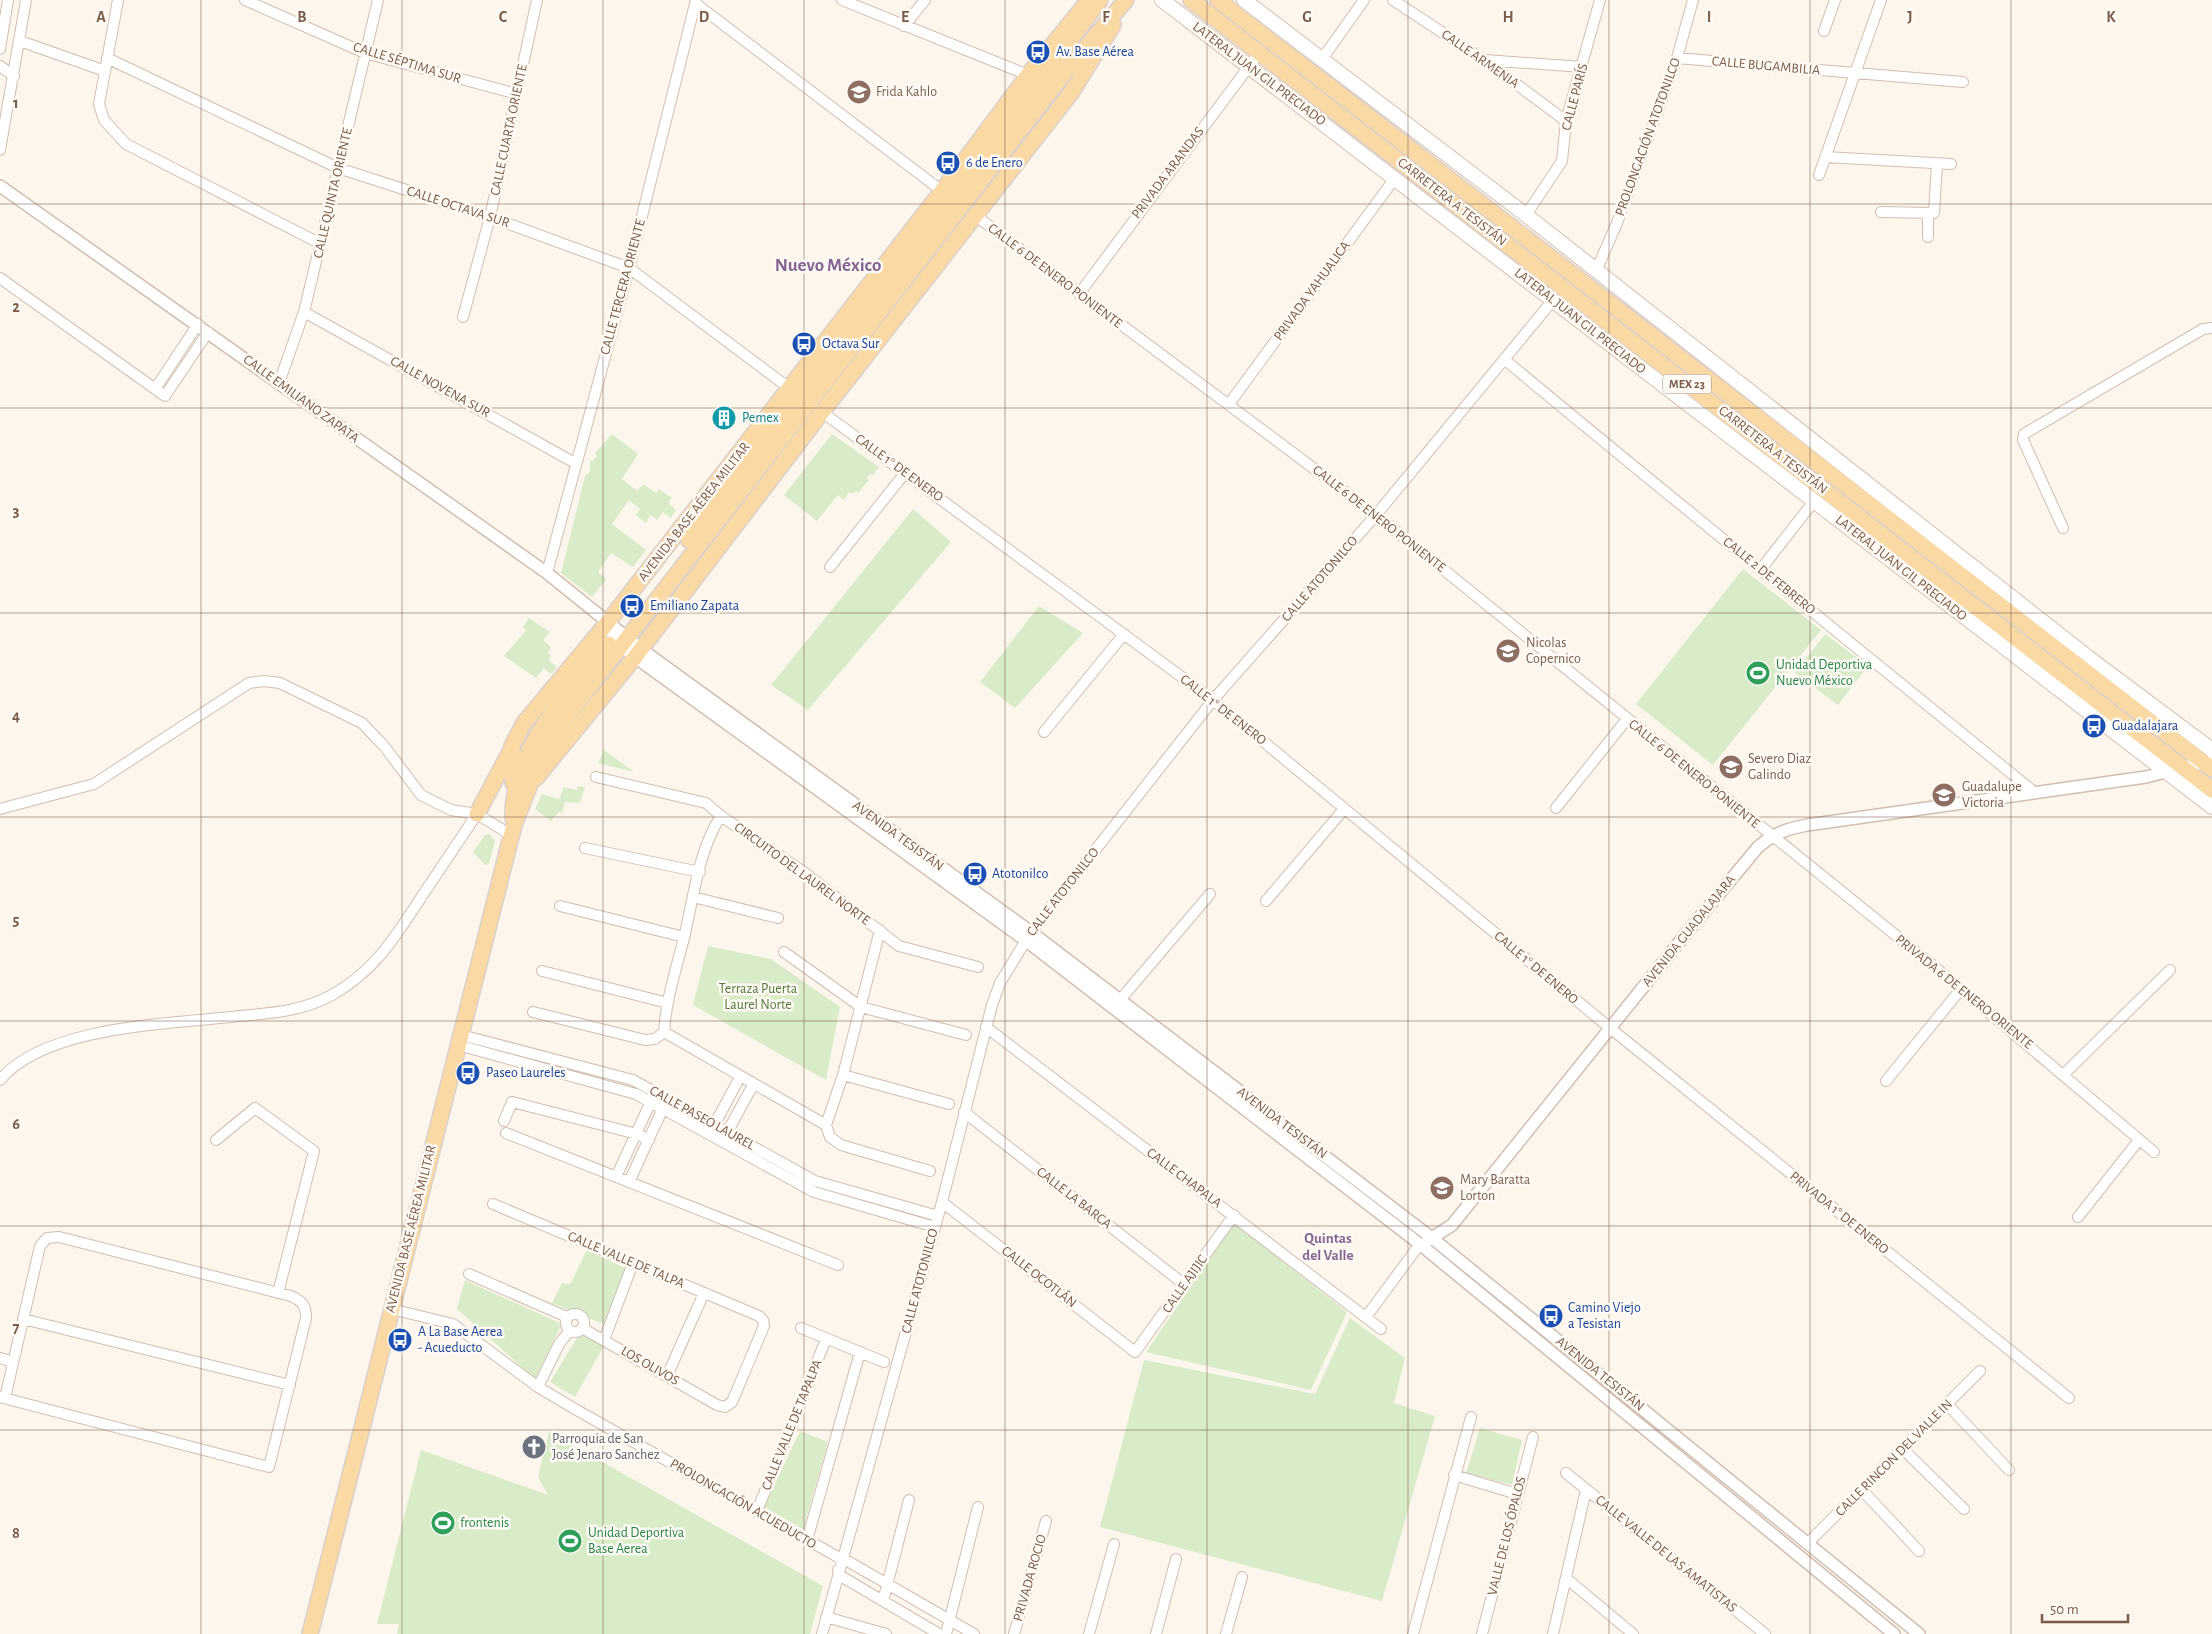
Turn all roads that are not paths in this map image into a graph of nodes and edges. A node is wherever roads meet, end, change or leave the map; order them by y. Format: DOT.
graph roads {
  1 [pos="8,0"];
  2 [pos="26,0"];
  3 [pos="118,0"];
  4 [pos="245,0"];
  5 [pos="378,0"];
  6 [pos="538,0"];
  7 [pos="842,0"];
  8 [pos="925,0"];
  9 [pos="1090,0"];
  10 [pos="1100,0"];
  11 [pos="1162,0"];
  12 [pos="1191,0"];
  13 [pos="1218,0"];
  14 [pos="1244,0"];
  15 [pos="1364,0"];
  16 [pos="1393,0"];
  17 [pos="1600,0"];
  18 [pos="1693,0"];
  19 [pos="1835,0"];
  20 [pos="1880,0"];
  21 [pos="696,1"];
  22 [pos="1125,2"];
  23 [pos="904,26"];
  24 [pos="1824,31"];
  25 [pos="20,41"];
  26 [pos="0,49"];
  27 [pos="365,53"];
  28 [pos="1259,53"];
  29 [pos="107,58"];
  30 [pos="1677,58"];
  31 [pos="1322,60"];
  32 [pos="1484,60"];
  33 [pos="0,66"];
  34 [pos="1248,66"];
  35 [pos="1583,67"];
  36 [pos="105,72"];
  37 [pos="1855,73"];
  38 [pos="1028,75"];
  39 [pos="14,76"];
  40 [pos="1963,82"];
  41 [pos="517,94"];
  42 [pos="1566,121"];
  43 [pos="0,150"];
  44 [pos="1825,157"];
  45 [pos="1937,164"];
  46 [pos="1950,164"];
  47 [pos="338,168"];
  48 [pos="1819,175"];
  49 [pos="1395,178"];
  50 [pos="0,186"];
  51 [pos="942,191"];
  52 [pos="1881,212"];
  53 [pos="1928,213"];
  54 [pos="1526,215"];
  55 [pos="976,216"];
  56 [pos="490,217"];
  57 [pos="1928,236"];
  58 [pos="321,244"];
  59 [pos="629,268"];
  60 [pos="1596,271"];
  61 [pos="1,282"];
  62 [pos="1079,294"];
  63 [pos="1553,300"];
  64 [pos="304,312"];
  65 [pos="463,317"];
  66 [pos="198,324"];
  67 [pos="2207,329"];
  68 [pos="208,332"];
  69 [pos="1651,356"];
  70 [pos="1504,358"];
  71 [pos="1641,368"];
  72 [pos="279,383"];
  73 [pos="790,388"];
  74 [pos="155,389"];
  75 [pos="1229,404"];
  76 [pos="822,412"];
  77 [pos="575,463"];
  78 [pos="905,473"];
  79 [pos="1814,501"];
  80 [pos="1376,515"];
  81 [pos="2063,528"];
  82 [pos="830,567"];
  83 [pos="1761,568"];
  84 [pos="547,573"];
  85 [pos="614,630"];
  86 [pos="1124,634"];
  87 [pos="638,653"];
  88 [pos="1213,700"];
  89 [pos="1627,719"];
  90 [pos="1044,732"];
  91 [pos="512,746"];
  92 [pos="2210,763"];
  93 [pos="2181,774"];
  94 [pos="596,777"];
  95 [pos="530,785"];
  96 [pos="2212,790"];
  97 [pos="2034,792"];
  98 [pos="513,796"];
  99 [pos="2212,807"];
  100 [pos="1556,808"];
  101 [pos="0,809"];
  102 [pos="1344,809"];
  103 [pos="477,814"];
  104 [pos="721,816"];
  105 [pos="512,830"];
  106 [pos="1770,836"];
  107 [pos="585,848"];
  108 [pos="700,872"];
  109 [pos="1210,894"];
  110 [pos="693,897"];
  111 [pos="1266,901"];
  112 [pos="560,906"];
  113 [pos="778,918"];
  114 [pos="880,930"];
  115 [pos="1028,936"];
  116 [pos="684,937"];
  117 [pos="784,952"];
  118 [pos="978,967"];
  119 [pos="2170,970"];
  120 [pos="542,971"];
  121 [pos="1961,989"];
  122 [pos="1120,1000"];
  123 [pos="668,1003"];
  124 [pos="860,1007"];
  125 [pos="534,1012"];
  126 [pos="986,1027"];
  127 [pos="1610,1028"];
  128 [pos="664,1032"];
  129 [pos="966,1035"];
  130 [pos="459,1040"];
  131 [pos="2063,1074"];
  132 [pos="843,1075"];
  133 [pos="740,1077"];
  134 [pos="0,1080"];
  135 [pos="1886,1081"];
  136 [pos="753,1085"];
  137 [pos="653,1097"];
  138 [pos="668,1099"];
  139 [pos="949,1104"];
  140 [pos="663,1109"];
  141 [pos="964,1112"];
  142 [pos="504,1121"];
  143 [pos="826,1125"];
  144 [pos="711,1130"];
  145 [pos="506,1133"];
  146 [pos="637,1134"];
  147 [pos="725,1137"];
  148 [pos="216,1140"];
  149 [pos="649,1140"];
  150 [pos="2139,1140"];
  151 [pos="2154,1152"];
  152 [pos="930,1171"];
  153 [pos="616,1177"];
  154 [pos="629,1182"];
  155 [pos="942,1202"];
  156 [pos="493,1204"];
  157 [pos="938,1216"];
  158 [pos="1234,1216"];
  159 [pos="2078,1217"];
  160 [pos="935,1227"];
  161 [pos="1432,1238"];
  162 [pos="1421,1246"];
  163 [pos="633,1264"];
  164 [pos="838,1265"];
  165 [pos="469,1274"];
  166 [pos="1185,1285"];
  167 [pos="278,1292"];
  168 [pos="704,1293"];
  169 [pos="391,1309"];
  170 [pos="567,1317"];
  171 [pos="1366,1317"];
  172 [pos="23,1318"];
  173 [pos="582,1328"];
  174 [pos="801,1328"];
  175 [pos="1381,1329"];
  176 [pos="570,1330"];
  177 [pos="826,1339"];
  178 [pos="604,1340"];
  179 [pos="860,1352"];
  180 [pos="1135,1352"];
  181 [pos="0,1358"];
  182 [pos="13,1362"];
  183 [pos="884,1362"];
  184 [pos="1980,1371"];
  185 [pos="667,1376"];
  186 [pos="290,1385"];
  187 [pos="538,1387"];
  188 [pos="2,1397"];
  189 [pos="2069,1398"];
  190 [pos="1947,1404"];
  191 [pos="717,1405"];
  192 [pos="1471,1417"];
  193 [pos="1532,1438"];
  194 [pos="1903,1449"];
  195 [pos="2009,1470"];
  196 [pos="1566,1474"];
  197 [pos="1454,1475"];
  198 [pos="1586,1490"];
  199 [pos="1862,1490"];
  200 [pos="1517,1494"];
  201 [pos="909,1500"];
  202 [pos="978,1507"];
  203 [pos="1964,1509"];
  204 [pos="757,1511"];
  205 [pos="1046,1522"];
  206 [pos="807,1540"];
  207 [pos="1114,1544"];
  208 [pos="1807,1544"];
  209 [pos="1919,1551"];
  210 [pos="840,1558"];
  211 [pos="1176,1559"];
  212 [pos="839,1575"];
  213 [pos="1242,1576"];
  214 [pos="1566,1578"];
  215 [pos="887,1584"];
  216 [pos="883,1601"];
  217 [pos="826,1617"];
  218 [pos="950,1620"];
  219 [pos="1911,1632"];
  220 [pos="310,1634"];
  221 [pos="822,1634"];
  222 [pos="886,1634"];
  223 [pos="939,1634"];
  224 [pos="946,1634"];
  225 [pos="974,1634"];
  226 [pos="1014,1634"];
  227 [pos="1088,1634"];
  228 [pos="1156,1634"];
  229 [pos="1226,1634"];
  230 [pos="1413,1634"];
  231 [pos="1482,1634"];
  232 [pos="1553,1634"];
  233 [pos="1633,1634"];
  234 [pos="1765,1634"];
  235 [pos="1894,1634"];
  1 -- 26 [label="street"];
  2 -- 25 [label="street"];
  3 -- 29 [label="street"];
  4 -- 27 [label="street, CALLE SÉPTIMA SUR"];
  5 -- 27 [label="street, CALLE QUINTA ORIENTE"];
  6 -- 41 [label="street, CALLE CUARTA ORIENTE"];
  7 -- 23 [label="street"];
  8 -- 23 [label="street"];
  9 -- 38 [label="main road, AVENIDA BASE AÉREA MILITAR"];
  10 -- 85 [label="main road, AVENIDA BASE AÉREA MILITAR"];
  11 -- 34 [label="main road, LATERAL JUAN GIL PRECIADO"];
  12 -- 28 [label="main road, CARRETERA A TESISTÁN / MEX 23"];
  13 -- 92 [label="main road, CARRETERA A TESISTÁN / MEX 23"];
  14 -- 31 [label="main road"];
  15 -- 31 [label="street"];
  16 -- 32 [label="street, CALLE ARMENIA"];
  17 -- 35 [label="street, CALLE PARÍS"];
  18 -- 30 [label="street, PROLONGACIÓN ATOTONILCO"];
  19 -- 24 [label="street"];
  20 -- 37 [label="street"];
  21 -- 51 [label="street"];
  21 -- 59 [label="street, CALLE TERCERA ORIENTE"];
  22 -- 55 [label="main road, AVENIDA BASE AÉREA MILITAR"];
  22 -- 85 [label="main road, AVENIDA BASE AÉREA MILITAR"];
  23 -- 38 [label="street"];
  25 -- 36 [label="street"];
  25 -- 39 [label="street"];
  27 -- 41 [label="street, CALLE SÉPTIMA SUR"];
  27 -- 47 [label="street, CALLE QUINTA ORIENTE"];
  28 -- 34 [label="street, PRIVADA ARANDAS"];
  28 -- 69 [label="main road, CARRETERA A TESISTÁN / MEX 23"];
  29 -- 36 [label="street"];
  29 -- 47 [label="street, CALLE OCTAVA SUR"];
  30 -- 37 [label="street, CALLE BUGAMBILIA"];
  30 -- 60 [label="street, PROLONGACIÓN ATOTONILCO"];
  31 -- 54 [label="main road"];
  32 -- 35 [label="street"];
  32 -- 42 [label="street, CALLE ARMENIA"];
  33 -- 39 [label="street"];
  34 -- 49 [label="main road, LATERAL JUAN GIL PRECIADO"];
  34 -- 62 [label="street, PRIVADA ARANDAS"];
  35 -- 42 [label="street, CALLE PARÍS"];
  36 -- 58 [label="street"];
  37 -- 40 [label="street, CALLE BUGAMBILIA"];
  37 -- 44 [label="street"];
  38 -- 51 [label="main road, AVENIDA BASE AÉREA MILITAR"];
  39 -- 43 [label="street"];
  41 -- 56 [label="street, CALLE CUARTA ORIENTE"];
  42 -- 54 [label="street, CALLE PARÍS"];
  44 -- 45 [label="street"];
  44 -- 48 [label="street"];
  45 -- 46 [label="street"];
  45 -- 53 [label="street"];
  47 -- 56 [label="street, CALLE OCTAVA SUR"];
  47 -- 58 [label="street, CALLE QUINTA ORIENTE"];
  49 -- 63 [label="main road, LATERAL JUAN GIL PRECIADO"];
  49 -- 75 [label="street, PRIVADA YAHUALICA"];
  50 -- 66 [label="street, CALLE EMILIANO ZAPATA"];
  51 -- 73 [label="main road, AVENIDA BASE AÉREA MILITAR"];
  52 -- 53 [label="street"];
  53 -- 57 [label="street"];
  54 -- 60 [label="main road"];
  55 -- 62 [label="street, CALLE 6 DE ENERO PONIENTE"];
  55 -- 76 [label="main road, AVENIDA BASE AÉREA MILITAR"];
  56 -- 59 [label="street, CALLE OCTAVA SUR"];
  56 -- 65 [label="street, CALLE CUARTA ORIENTE"];
  58 -- 64 [label="street, CALLE QUINTA ORIENTE"];
  59 -- 73 [label="street, CALLE OCTAVA SUR"];
  59 -- 77 [label="street, CALLE TERCERA ORIENTE"];
  60 -- 92 [label="main road"];
  61 -- 74 [label="street"];
  62 -- 75 [label="street, CALLE 6 DE ENERO PONIENTE"];
  63 -- 70 [label="street, CALLE ATOTONILCO"];
  63 -- 71 [label="main road, LATERAL JUAN GIL PRECIADO"];
  64 -- 72 [label="street, CALLE QUINTA ORIENTE"];
  64 -- 77 [label="street, CALLE NOVENA SUR"];
  66 -- 68 [label="street, CALLE EMILIANO ZAPATA"];
  66 -- 74 [label="street"];
  67 -- 81 [label="street"];
  68 -- 72 [label="street, CALLE EMILIANO ZAPATA"];
  68 -- 74 [label="street"];
  69 -- 71 [label="main road"];
  69 -- 93 [label="main road, CARRETERA A TESISTÁN / MEX 23"];
  70 -- 80 [label="street, CALLE ATOTONILCO"];
  70 -- 83 [label="street, CALLE 2 DE FEBRERO"];
  71 -- 79 [label="main road, LATERAL JUAN GIL PRECIADO"];
  72 -- 84 [label="street, CALLE EMILIANO ZAPATA"];
  73 -- 85 [label="main road, AVENIDA BASE AÉREA MILITAR"];
  75 -- 80 [label="street, CALLE 6 DE ENERO PONIENTE"];
  76 -- 78 [label="street, CALLE 1° DE ENERO"];
  76 -- 87 [label="main road, AVENIDA BASE AÉREA MILITAR"];
  77 -- 84 [label="street, CALLE TERCERA ORIENTE"];
  78 -- 82 [label="street"];
  78 -- 86 [label="street, CALLE 1° DE ENERO"];
  79 -- 83 [label="street"];
  79 -- 93 [label="main road, LATERAL JUAN GIL PRECIADO"];
  80 -- 88 [label="street, CALLE ATOTONILCO"];
  80 -- 89 [label="street, CALLE 6 DE ENERO PONIENTE"];
  83 -- 97 [label="street, CALLE 2 DE FEBRERO"];
  84 -- 85 [label="street, CALLE EMILIANO ZAPATA"];
  85 -- 87 [label="street, AVENIDA TESISTÁN"];
  85 -- 91 [label="main road, AVENIDA BASE AÉREA MILITAR"];
  85 -- 95 [label="main road, AVENIDA BASE AÉREA MILITAR"];
  85 -- 98 [label="main road, AVENIDA BASE AÉREA MILITAR"];
  86 -- 88 [label="street, CALLE 1° DE ENERO"];
  86 -- 90 [label="street"];
  87 -- 95 [label="main road, AVENIDA BASE AÉREA MILITAR"];
  87 -- 115 [label="street, AVENIDA TESISTÁN"];
  88 -- 102 [label="street, CALLE 1° DE ENERO"];
  88 -- 115 [label="street, CALLE ATOTONILCO"];
  89 -- 100 [label="street"];
  89 -- 106 [label="street, CALLE 6 DE ENERO PONIENTE"];
  91 -- 98 [label="main road, AVENIDA BASE AÉREA MILITAR"];
  91 -- 103 [label="main road"];
  92 -- 93 [label="street, AVENIDA GUADALAJARA"];
  93 -- 96 [label="main road, CARRETERA A TESISTÁN / MEX 23"];
  93 -- 97 [label="street, AVENIDA GUADALAJARA"];
  93 -- 99 [label="main road, LATERAL JUAN GIL PRECIADO"];
  94 -- 104 [label="street"];
  95 -- 105 [label="main road, AVENIDA BASE AÉREA MILITAR"];
  97 -- 106 [label="street, AVENIDA GUADALAJARA"];
  98 -- 105 [label="main road, AVENIDA BASE AÉREA MILITAR"];
  101 -- 103 [label="street"];
  102 -- 111 [label="street"];
  102 -- 127 [label="street, CALLE 1° DE ENERO"];
  103 -- 105 [label="street"];
  103 -- 134 [label="street"];
  104 -- 108 [label="street, CIRCUITO DEL LAUREL NORTE"];
  104 -- 114 [label="street, CIRCUITO DEL LAUREL NORTE"];
  105 -- 130 [label="main road, AVENIDA BASE AÉREA MILITAR"];
  106 -- 121 [label="street, PRIVADA 6 DE ENERO ORIENTE"];
  106 -- 127 [label="street, AVENIDA GUADALAJARA"];
  107 -- 108 [label="street"];
  108 -- 110 [label="street, CIRCUITO DEL LAUREL NORTE"];
  109 -- 122 [label="street"];
  110 -- 113 [label="street"];
  110 -- 116 [label="street, CIRCUITO DEL LAUREL NORTE"];
  112 -- 116 [label="street"];
  114 -- 118 [label="street"];
  114 -- 124 [label="street, CIRCUITO DEL LAUREL NORTE"];
  115 -- 122 [label="street, AVENIDA TESISTÁN"];
  115 -- 126 [label="street, CALLE ATOTONILCO"];
  115 -- 162 [label="street, AVENIDA TESISTÁN"];
  116 -- 123 [label="street, CIRCUITO DEL LAUREL NORTE"];
  117 -- 124 [label="street"];
  119 -- 131 [label="street"];
  120 -- 123 [label="street"];
  121 -- 131 [label="street, PRIVADA 6 DE ENERO ORIENTE"];
  121 -- 135 [label="street"];
  122 -- 161 [label="street, AVENIDA TESISTÁN"];
  123 -- 128 [label="street, CIRCUITO DEL LAUREL NORTE"];
  124 -- 129 [label="street"];
  124 -- 132 [label="street, CIRCUITO DEL LAUREL NORTE"];
  125 -- 128 [label="street"];
  126 -- 141 [label="street, CALLE ATOTONILCO"];
  126 -- 158 [label="street, CALLE CHAPALA"];
  127 -- 161 [label="street, AVENIDA GUADALAJARA"];
  127 -- 189 [label="street, PRIVADA 1° DE ENERO"];
  128 -- 133 [label="street"];
  130 -- 137 [label="street, CALLE PASEO LAUREL"];
  130 -- 169 [label="main road, AVENIDA BASE AÉREA MILITAR"];
  131 -- 150 [label="street, PRIVADA 6 DE ENERO ORIENTE"];
  132 -- 139 [label="street"];
  132 -- 143 [label="street, CIRCUITO DEL LAUREL NORTE"];
  133 -- 136 [label="street"];
  133 -- 144 [label="street"];
  136 -- 143 [label="street"];
  136 -- 147 [label="street"];
  137 -- 138 [label="street, CALLE PASEO LAUREL"];
  137 -- 140 [label="street, CALLE PASEO LAUREL"];
  137 -- 146 [label="street"];
  138 -- 140 [label="street"];
  138 -- 144 [label="street, CALLE PASEO LAUREL"];
  140 -- 144 [label="street, CALLE PASEO LAUREL"];
  140 -- 149 [label="street"];
  141 -- 155 [label="street, CALLE ATOTONILCO"];
  141 -- 166 [label="street, CALLE LA BARCA"];
  142 -- 146 [label="street"];
  143 -- 152 [label="street"];
  144 -- 147 [label="street, CALLE PASEO LAUREL"];
  145 -- 153 [label="street"];
  146 -- 149 [label="street"];
  146 -- 153 [label="street"];
  147 -- 157 [label="street, CALLE PASEO LAUREL"];
  147 -- 160 [label="street, CALLE PASEO LAUREL"];
  148 -- 167 [label="street"];
  149 -- 154 [label="street"];
  150 -- 151 [label="street, PRIVADA 6 DE ENERO ORIENTE"];
  150 -- 159 [label="street"];
  153 -- 154 [label="street"];
  154 -- 164 [label="street"];
  155 -- 157 [label="street, CALLE ATOTONILCO"];
  155 -- 180 [label="street, CALLE OCOTLÁN"];
  156 -- 163 [label="street, CALLE VALLE DE TALPA"];
  157 -- 160 [label="street, CALLE ATOTONILCO"];
  158 -- 166 [label="street, CALLE AJIJIC"];
  158 -- 171 [label="street, CALLE CHAPALA"];
  160 -- 210 [label="street, CALLE ATOTONILCO"];
  161 -- 162 [label="street, AVENIDA GUADALAJARA"];
  161 -- 208 [label="street, AVENIDA TESISTÁN"];
  162 -- 171 [label="street, AVENIDA GUADALAJARA"];
  162 -- 235 [label="street, AVENIDA TESISTÁN"];
  163 -- 168 [label="street, CALLE VALLE DE TALPA"];
  163 -- 178 [label="street"];
  165 -- 170 [label="street"];
  166 -- 180 [label="street, CALLE AJIJIC"];
  167 -- 172 [label="street"];
  167 -- 186 [label="street"];
  168 -- 185 [label="street"];
  168 -- 191 [label="street, CALLE VALLE DE TALPA"];
  169 -- 187 [label="street, PROLONGACIÓN ACUEDUCTO"];
  169 -- 220 [label="main road, AVENIDA BASE AÉREA MILITAR"];
  170 -- 173 [label="street"];
  170 -- 176 [label="street"];
  171 -- 175 [label="street, CALLE CHAPALA"];
  172 -- 182 [label="street"];
  172 -- 186 [label="street"];
  173 -- 176 [label="street"];
  173 -- 178 [label="street, LOS OLIVOS"];
  174 -- 177 [label="street"];
  176 -- 187 [label="street"];
  177 -- 179 [label="street"];
  177 -- 204 [label="street, CALLE VALLE DE TAPALPA"];
  178 -- 185 [label="street, LOS OLIVOS"];
  179 -- 183 [label="street"];
  179 -- 206 [label="street"];
  181 -- 182 [label="street"];
  182 -- 188 [label="street"];
  184 -- 190 [label="street, CALLE RINCON DEL VALLE IN"];
  185 -- 191 [label="street, LOS OLIVOS"];
  186 -- 188 [label="street"];
  187 -- 204 [label="street, PROLONGACIÓN ACUEDUCTO"];
  190 -- 194 [label="street, CALLE RINCON DEL VALLE IN"];
  190 -- 195 [label="street"];
  192 -- 197 [label="street"];
  193 -- 200 [label="street, VALLE DE LOS ÓPALOS"];
  194 -- 199 [label="street, CALLE RINCON DEL VALLE IN"];
  194 -- 203 [label="street"];
  196 -- 198 [label="street, CALLE VALLE DE LAS AMATISTAS"];
  197 -- 200 [label="street"];
  197 -- 230 [label="street"];
  198 -- 214 [label="street"];
  198 -- 234 [label="street, CALLE VALLE DE LAS AMATISTAS"];
  199 -- 208 [label="street, CALLE RINCON DEL VALLE IN"];
  199 -- 209 [label="street"];
  200 -- 231 [label="street, VALLE DE LOS ÓPALOS"];
  201 -- 215 [label="street"];
  202 -- 218 [label="street"];
  204 -- 206 [label="street, PROLONGACIÓN ACUEDUCTO"];
  205 -- 226 [label="street, PRIVADA ROCIO"];
  206 -- 210 [label="street, PROLONGACIÓN ACUEDUCTO"];
  207 -- 227 [label="street"];
  208 -- 219 [label="street, AVENIDA TESISTÁN"];
  210 -- 212 [label="street"];
  210 -- 215 [label="street, PROLONGACIÓN ACUEDUCTO"];
  211 -- 228 [label="street"];
  212 -- 216 [label="street"];
  212 -- 217 [label="street"];
  213 -- 229 [label="street"];
  214 -- 232 [label="street"];
  214 -- 233 [label="street"];
  215 -- 216 [label="street"];
  215 -- 218 [label="street, PROLONGACIÓN ACUEDUCTO"];
  216 -- 223 [label="street"];
  217 -- 221 [label="street"];
  217 -- 222 [label="street"];
  218 -- 224 [label="street"];
  218 -- 225 [label="street, PROLONGACIÓN ACUEDUCTO"];
}
